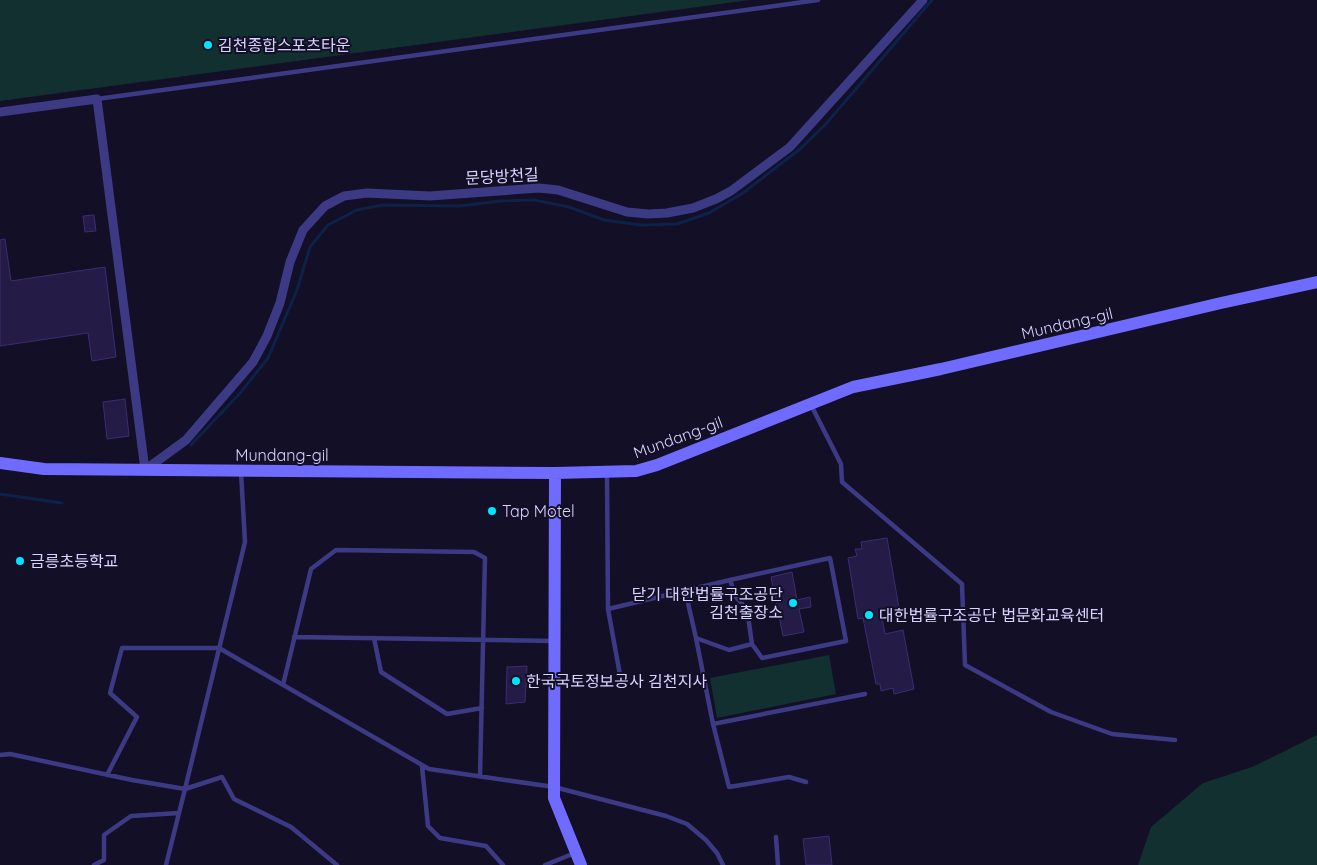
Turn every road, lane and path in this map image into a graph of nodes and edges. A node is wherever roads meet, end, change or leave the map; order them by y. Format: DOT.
graph roads {
  1 [pos="816,0"];
  2 [pos="923,0"];
  3 [pos="98,99"];
  4 [pos="0,112"];
  5 [pos="1317,282"];
  6 [pos="810,404"];
  7 [pos="0,463"];
  8 [pos="145,470"];
  9 [pos="241,471"];
  10 [pos="606,472"];
  11 [pos="555,473"];
  12 [pos="730,580"];
  13 [pos="685,590"];
  14 [pos="608,609"];
  15 [pos="294,637"];
  16 [pos="374,638"];
  17 [pos="696,638"];
  18 [pos="483,640"];
  19 [pos="555,641"];
  20 [pos="752,644"];
  21 [pos="219,648"];
  22 [pos="620,675"];
  23 [pos="283,685"];
  24 [pos="866,694"];
  25 [pos="482,708"];
  26 [pos="713,724"];
  27 [pos="1174,740"];
  28 [pos="0,755"];
  29 [pos="422,766"];
  30 [pos="107,775"];
  31 [pos="480,776"];
  32 [pos="806,782"];
  33 [pos="554,787"];
  34 [pos="185,789"];
  35 [pos="179,813"];
  36 [pos="776,838"];
  37 [pos="576,852"];
  38 [pos="94,865"];
  39 [pos="166,865"];
  40 [pos="336,865"];
  41 [pos="503,865"];
  42 [pos="545,865"];
  43 [pos="581,865"];
  44 [pos="722,865"];
  45 [pos="778,865"];
  1 -- 3 [label="lane"];
  2 -- 8 [label="street, 문당방천길"];
  3 -- 4 [label="street"];
  3 -- 8 [label="street"];
  5 -- 6 [label="street, Mundang-gil"];
  6 -- 10 [label="street, Mundang-gil"];
  6 -- 27 [label="lane"];
  7 -- 8 [label="street, Mundang-gil"];
  8 -- 9 [label="street, Mundang-gil"];
  9 -- 11 [label="street, Mundang-gil"];
  9 -- 21 [label="lane"];
  10 -- 11 [label="street, Mundang-gil"];
  10 -- 14 [label="lane"];
  11 -- 19 [label="street"];
  12 -- 13 [label="lane"];
  12 -- 20 [label="lane"];
  12 -- 20 [label="lane"];
  13 -- 14 [label="lane"];
  13 -- 17 [label="lane"];
  14 -- 22 [label="lane"];
  15 -- 16 [label="lane"];
  15 -- 18 [label="lane"];
  15 -- 23 [label="lane"];
  16 -- 18 [label="lane"];
  16 -- 25 [label="lane"];
  17 -- 20 [label="lane"];
  17 -- 26 [label="lane"];
  18 -- 19 [label="lane"];
  18 -- 25 [label="lane"];
  19 -- 33 [label="street"];
  21 -- 23 [label="lane"];
  21 -- 30 [label="lane"];
  21 -- 34 [label="lane"];
  23 -- 29 [label="lane"];
  24 -- 26 [label="lane"];
  25 -- 31 [label="lane"];
  26 -- 32 [label="lane"];
  28 -- 30 [label="lane"];
  29 -- 31 [label="lane"];
  29 -- 41 [label="lane"];
  30 -- 34 [label="lane"];
  31 -- 33 [label="lane"];
  33 -- 37 [label="street"];
  33 -- 44 [label="lane"];
  34 -- 35 [label="lane"];
  34 -- 40 [label="lane"];
  35 -- 38 [label="lane"];
  35 -- 39 [label="lane"];
  36 -- 45 [label="lane"];
  37 -- 42 [label="lane"];
  37 -- 43 [label="street"];
}
